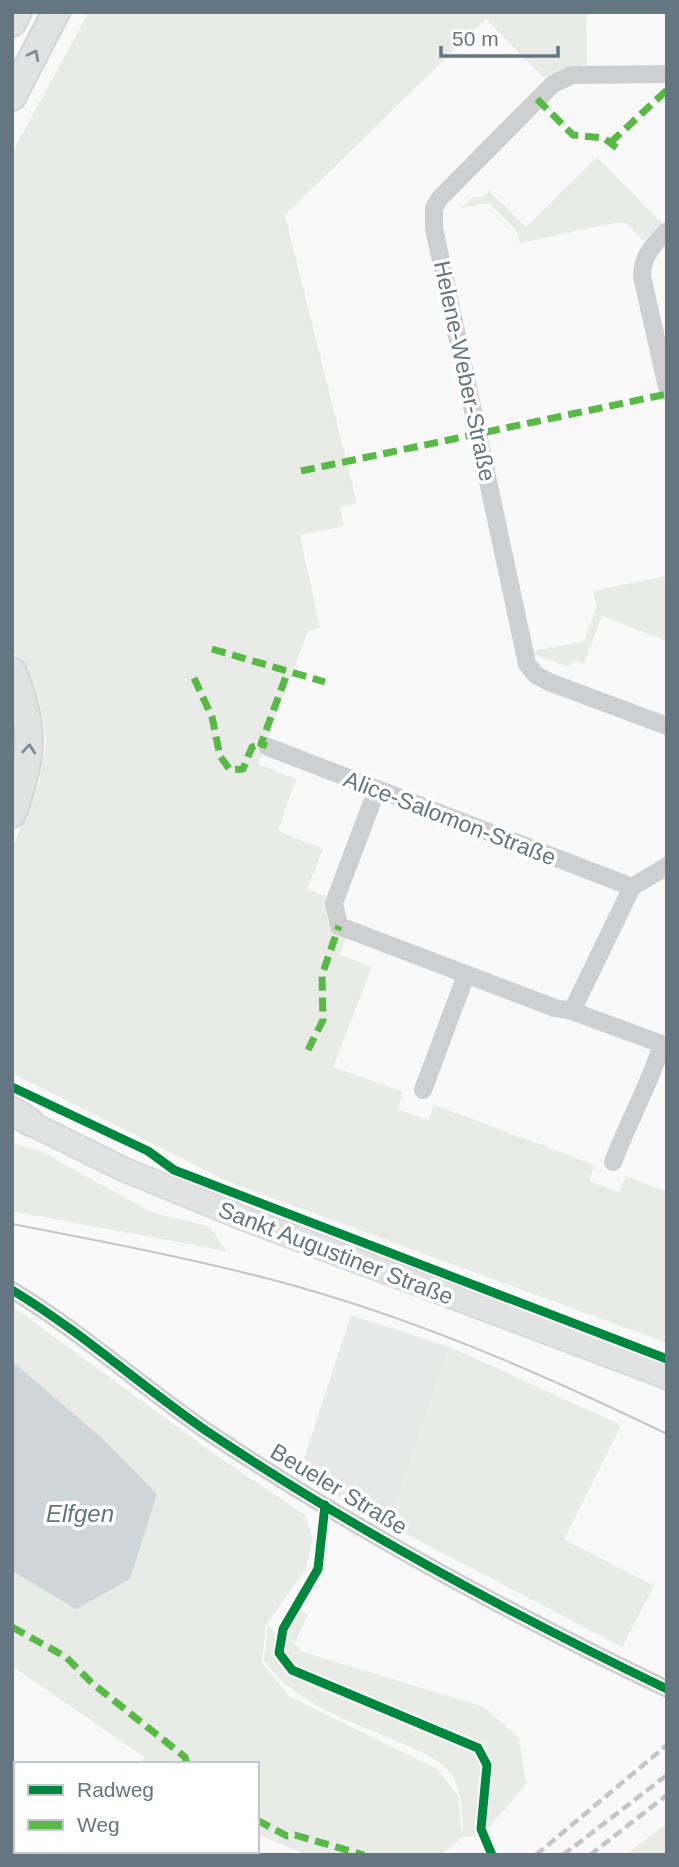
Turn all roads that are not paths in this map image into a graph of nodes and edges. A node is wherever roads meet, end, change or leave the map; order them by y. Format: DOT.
graph roads {
  1 [pos="18,12"];
  2 [pos="56,12"];
  3 [pos="12,23"];
  4 [pos="667,74"];
  5 [pos="12,97"];
  6 [pos="667,231"];
  7 [pos="667,387"];
  8 [pos="12,671"];
  9 [pos="667,726"];
  10 [pos="268,747"];
  11 [pos="377,789"];
  12 [pos="12,814"];
  13 [pos="667,866"];
  14 [pos="632,887"];
  15 [pos="466,975"];
  16 [pos="572,1011"];
  17 [pos="665,1046"];
  18 [pos="423,1090"];
  19 [pos="18,1116"];
  20 [pos="613,1162"];
  21 [pos="12,1290"];
  22 [pos="667,1377"];
  23 [pos="667,1689"];
  1 -- 3 [label="highway"];
  5 -- 2 [label="highway, one-way"];
  4 -- 9 [label="street, Helene-Weber-Straße"];
  6 -- 7 [label="street"];
  12 -- 8 [label="highway, one-way"];
  10 -- 11 [label="street, Alice-Salomon-Straße"];
  11 -- 14 [label="street, Alice-Salomon-Straße"];
  11 -- 15 [label="street"];
  13 -- 14 [label="street"];
  14 -- 16 [label="street"];
  15 -- 16 [label="street"];
  15 -- 18 [label="street"];
  16 -- 17 [label="street"];
  17 -- 20 [label="street"];
  19 -- 22 [label="main road, Sankt Augustiner Straße"];
  21 -- 23 [label="street, Beueler Straße"];
}
